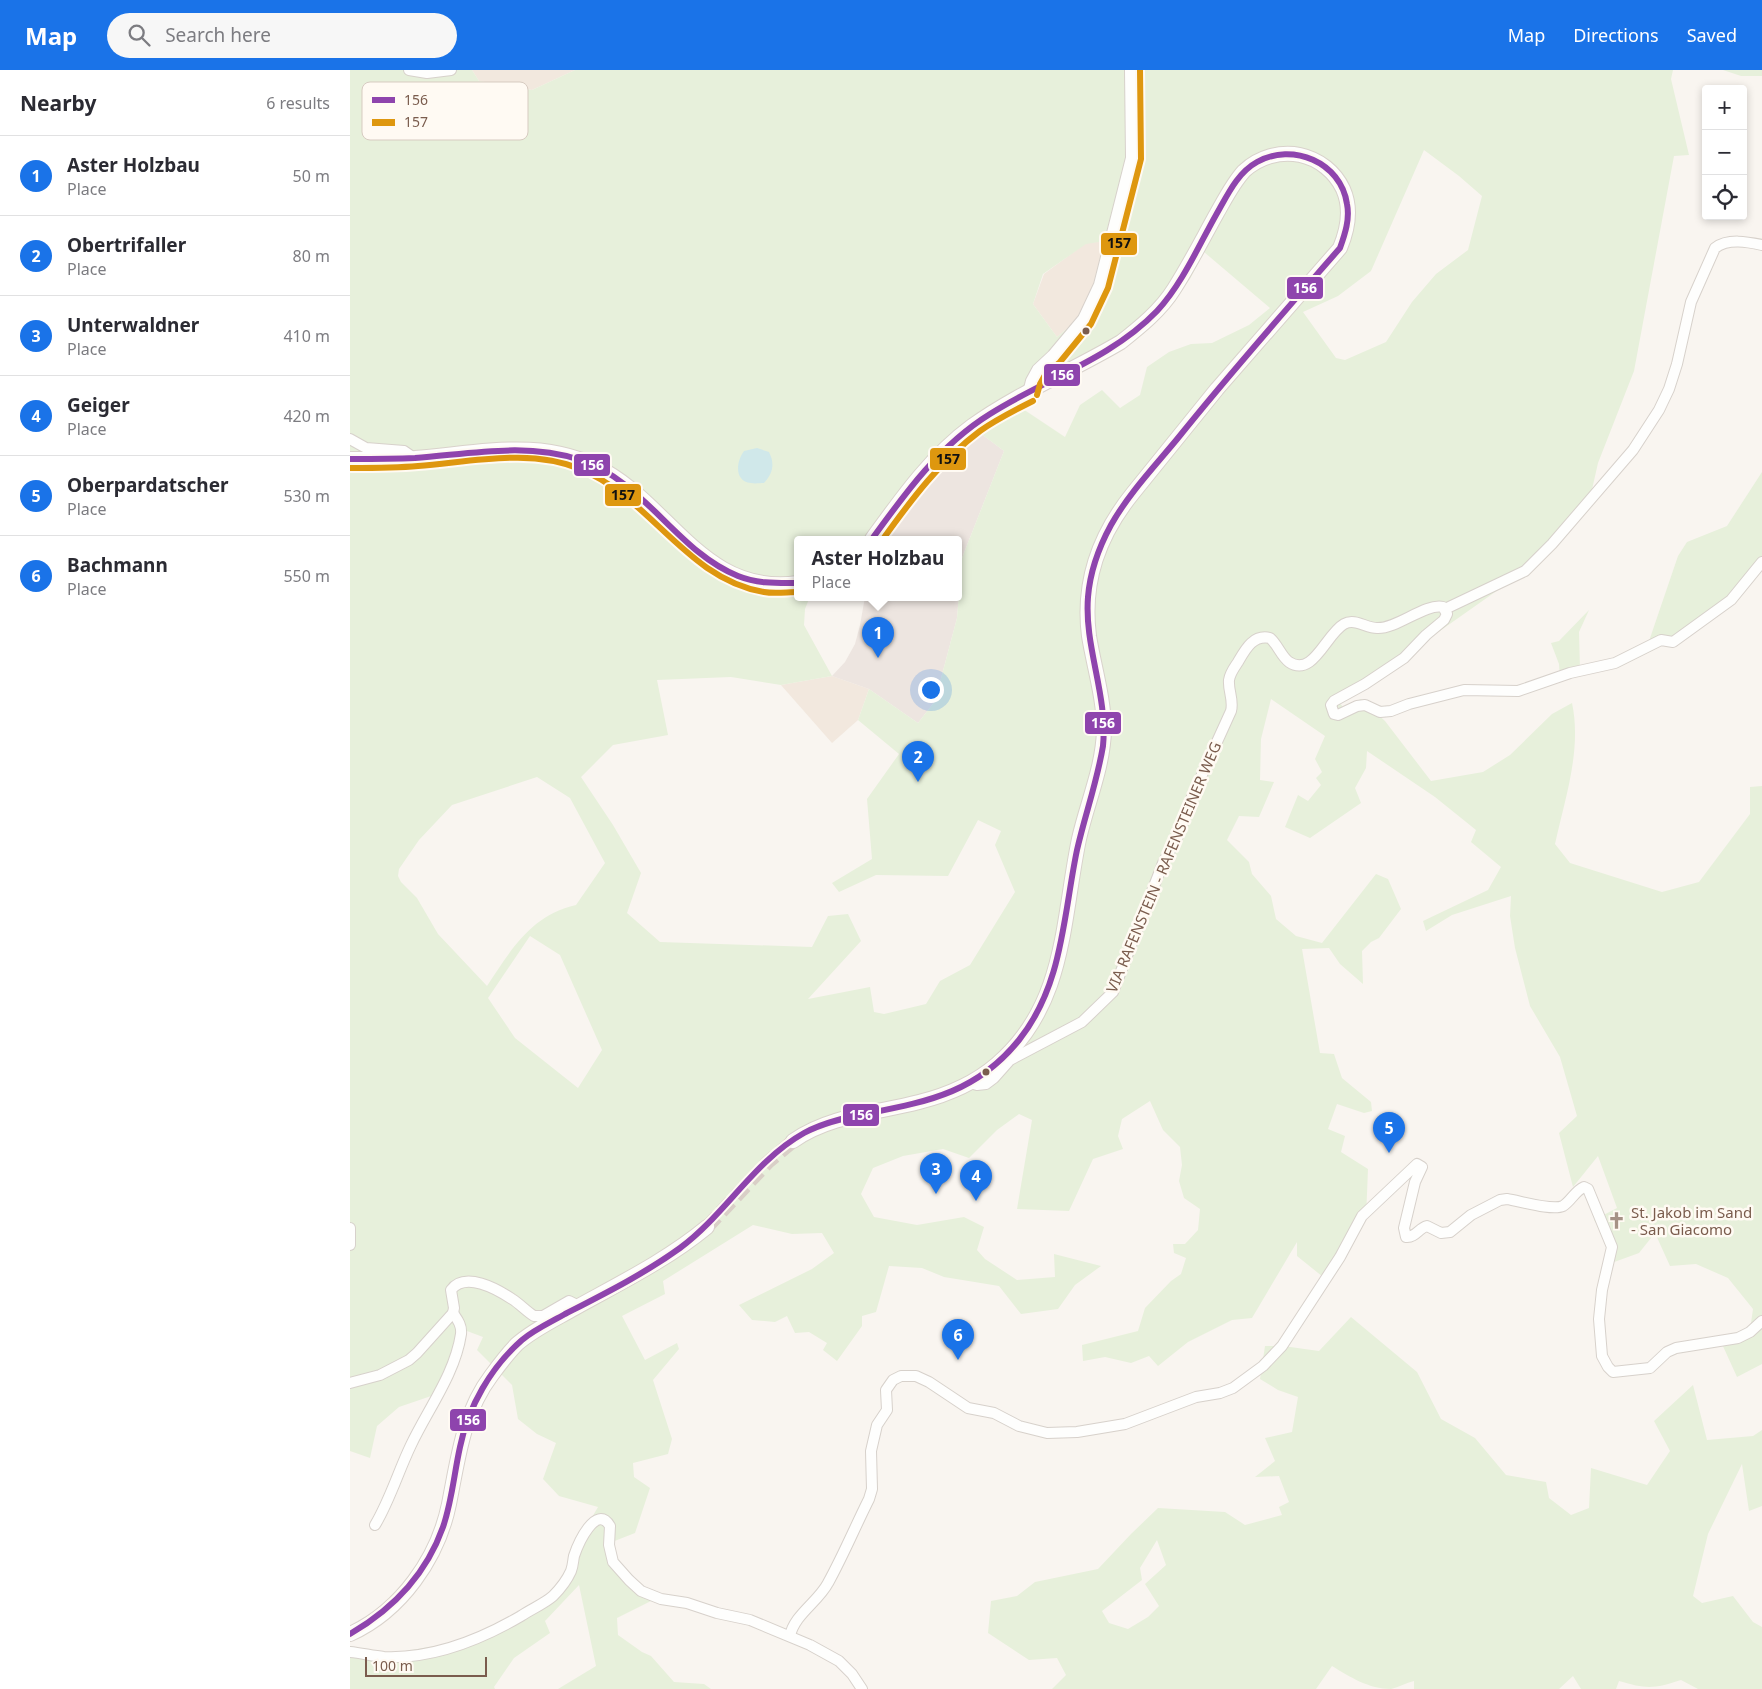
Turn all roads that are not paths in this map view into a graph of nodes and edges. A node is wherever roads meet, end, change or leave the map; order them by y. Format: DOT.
graph roads {
  1 [pos="408,70"];
  2 [pos="451,70"];
  3 [pos="1131,70"];
  4 [pos="1762,245"];
  5 [pos="1029,393"];
  6 [pos="350,439"];
  7 [pos="350,458"];
  8 [pos="414,458"];
  9 [pos="874,536"];
  10 [pos="1762,562"];
  11 [pos="794,584"];
  12 [pos="1445,609"];
  13 [pos="970,1082"];
  14 [pos="793,1141"];
  15 [pos="707,1227"];
  16 [pos="350,1228"];
  17 [pos="350,1245"];
  18 [pos="579,1306"];
  19 [pos="453,1313"];
  20 [pos="1762,1321"];
  21 [pos="350,1383"];
  22 [pos="375,1525"];
  23 [pos="350,1634"];
  24 [pos="790,1636"];
  25 [pos="350,1652"];
  26 [pos="862,1689"];
  1 -- 2 [label="street"];
  3 -- 5 [label="street"];
  4 -- 12 [label="street"];
  5 -- 9 [label="main road"];
  5 -- 13 [label="main road"];
  6 -- 8 [label="street"];
  7 -- 8 [label="main road"];
  8 -- 11 [label="main road"];
  10 -- 12 [label="street"];
  12 -- 13 [label="street, VIA RAFENSTEIN - RAFENSTEINER WEG"];
  13 -- 14 [label="main road"];
  15 -- 18 [label="main road"];
  16 -- 17 [label="street"];
  18 -- 19 [label="street"];
  18 -- 23 [label="main road"];
  19 -- 21 [label="street"];
  19 -- 22 [label="street"];
  20 -- 24 [label="street"];
  24 -- 25 [label="street"];
  24 -- 26 [label="street"];
}
